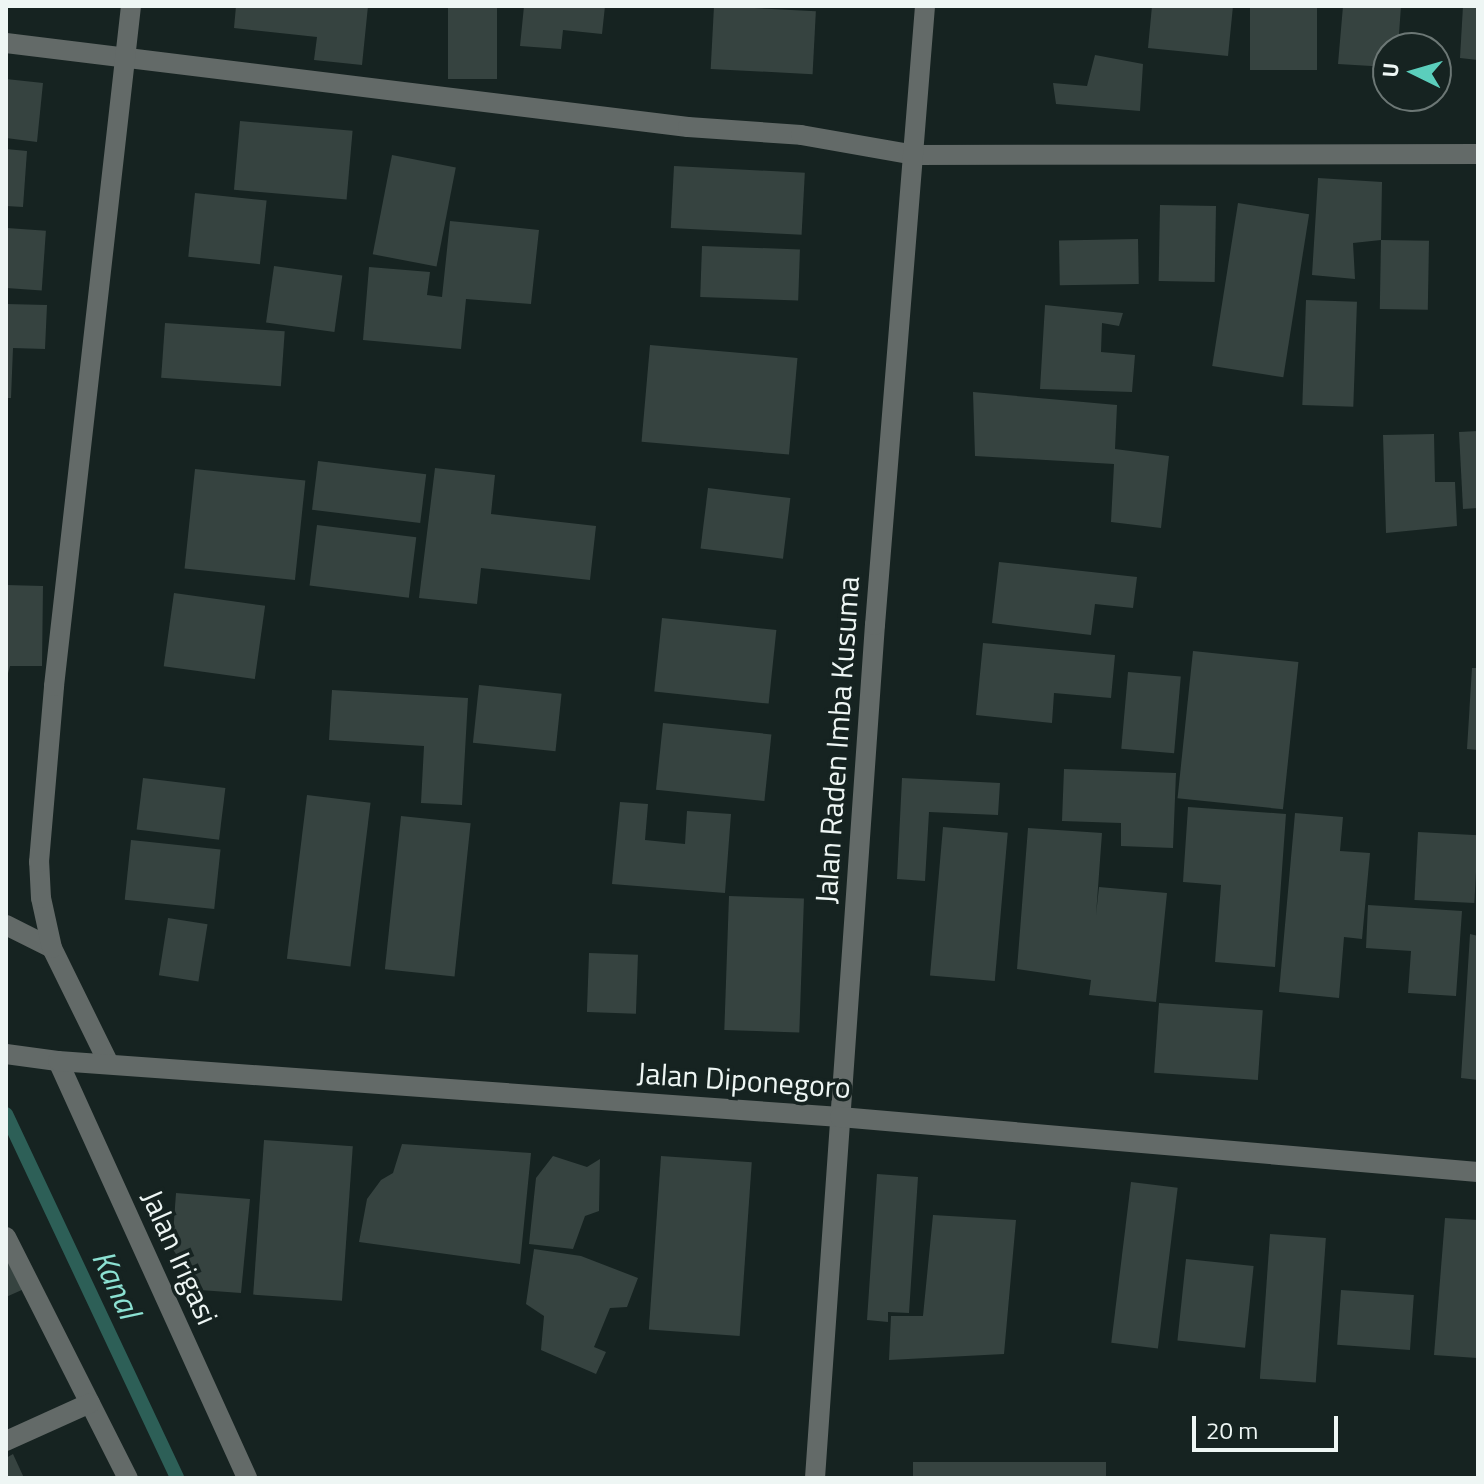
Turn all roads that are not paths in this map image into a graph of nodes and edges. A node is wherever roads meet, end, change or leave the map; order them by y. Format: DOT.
graph roads {
  1 [pos="131,6"];
  2 [pos="925,6"];
  3 [pos="6,43"];
  4 [pos="125,58"];
  5 [pos="1478,154"];
  6 [pos="914,155"];
  7 [pos="6,925"];
  8 [pos="52,948"];
  9 [pos="6,1054"];
  10 [pos="49,1059"];
  11 [pos="109,1064"];
  12 [pos="840,1117"];
  13 [pos="1478,1172"];
  14 [pos="6,1237"];
  15 [pos="90,1403"];
  16 [pos="6,1441"];
  17 [pos="128,1478"];
  18 [pos="247,1478"];
  19 [pos="815,1478"];
  1 -- 4 [label="street"];
  2 -- 6 [label="street, Jalan Raden Imba Kusuma"];
  3 -- 4 [label="street"];
  4 -- 6 [label="street"];
  4 -- 8 [label="street"];
  5 -- 6 [label="street"];
  6 -- 12 [label="street, Jalan Raden Imba Kusuma"];
  7 -- 8 [label="street"];
  8 -- 11 [label="street"];
  9 -- 10 [label="street, Jalan Diponegoro"];
  10 -- 11 [label="street, Jalan Diponegoro"];
  10 -- 18 [label="street, Jalan Irigasi"];
  11 -- 12 [label="street, Jalan Diponegoro"];
  12 -- 13 [label="street, Jalan Diponegoro"];
  12 -- 19 [label="street, Jalan Raden Imba Kusuma"];
  14 -- 15 [label="street"];
  15 -- 16 [label="street"];
  15 -- 17 [label="street"];
}
